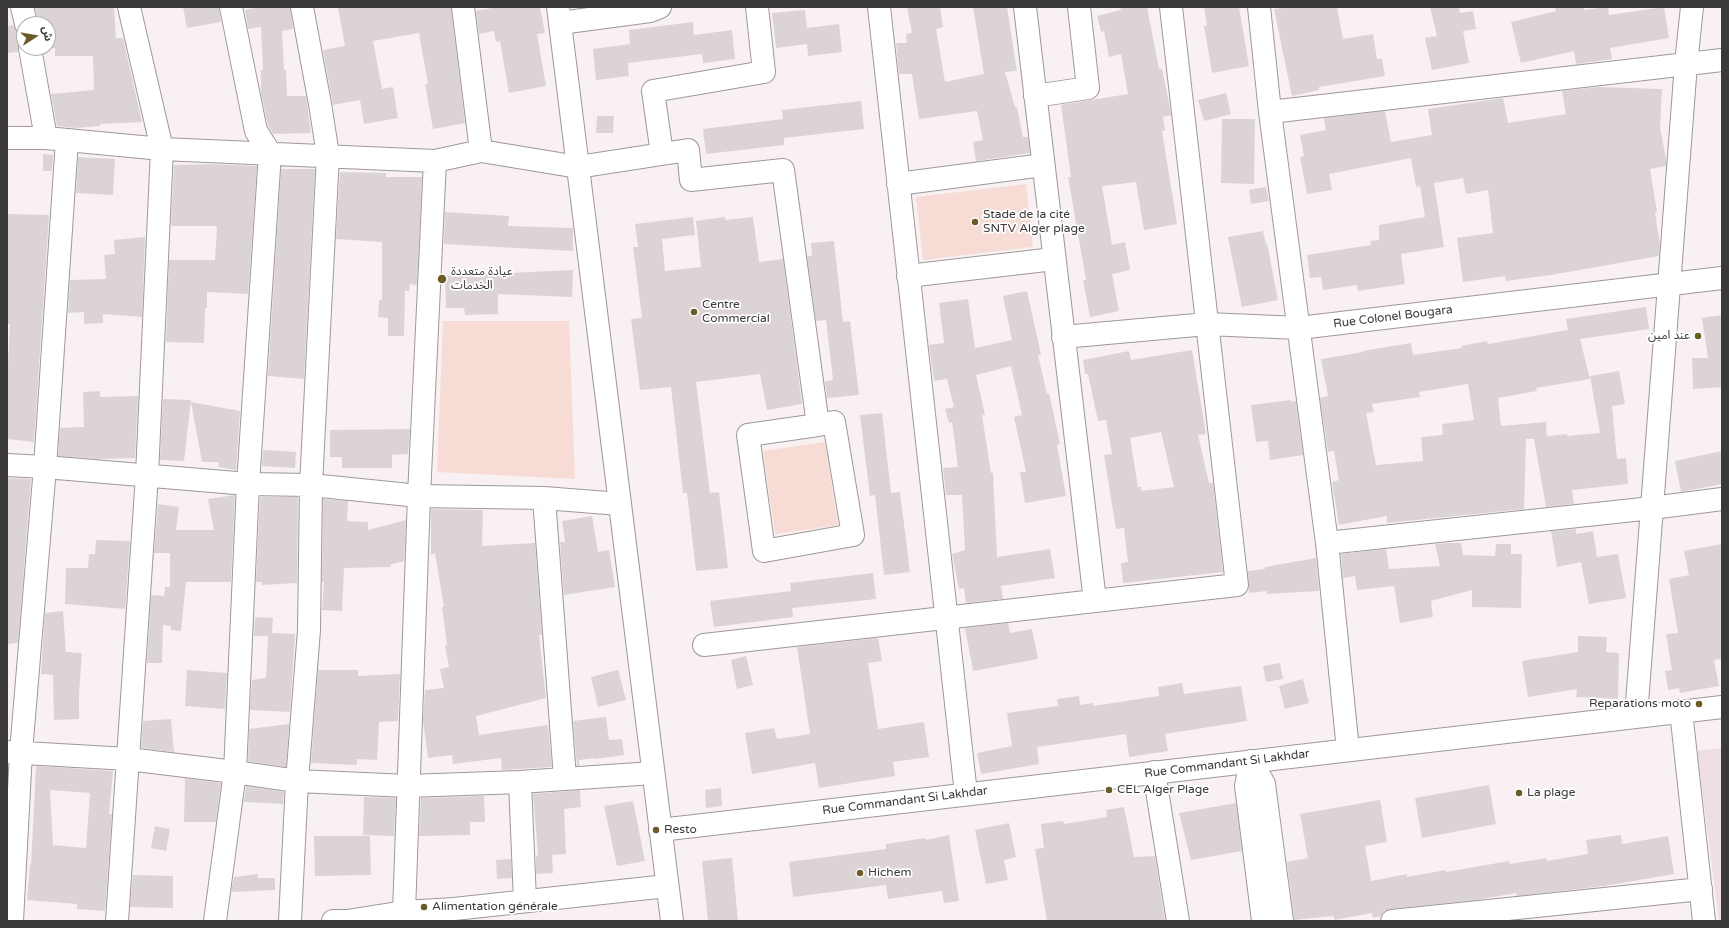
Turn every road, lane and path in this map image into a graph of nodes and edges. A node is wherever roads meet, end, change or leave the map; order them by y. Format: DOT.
graph roads {
  1 [pos="129,7"];
  2 [pos="231,7"];
  3 [pos="302,7"];
  4 [pos="463,7"];
  5 [pos="660,7"];
  6 [pos="757,7"];
  7 [pos="879,7"];
  8 [pos="1025,7"];
  9 [pos="1079,7"];
  10 [pos="1171,7"];
  11 [pos="1259,7"];
  12 [pos="1692,7"];
  13 [pos="559,15"];
  14 [pos="32,56"];
  15 [pos="1722,60"];
  16 [pos="1686,64"];
  17 [pos="1035,96"];
  18 [pos="1270,112"];
  19 [pos="7,138"];
  20 [pos="57,139"];
  21 [pos="162,149"];
  22 [pos="481,151"];
  23 [pos="270,153"];
  24 [pos="662,154"];
  25 [pos="328,155"];
  26 [pos="435,161"];
  27 [pos="1043,165"];
  28 [pos="578,167"];
  29 [pos="898,184"];
  30 [pos="1054,259"];
  31 [pos="908,276"];
  32 [pos="1722,278"];
  33 [pos="1669,284"];
  34 [pos="1207,324"];
  35 [pos="1299,328"];
  36 [pos="1063,337"];
  37 [pos="818,425"];
  38 [pos="7,466"];
  39 [pos="45,467"];
  40 [pos="147,475"];
  41 [pos="248,484"];
  42 [pos="311,486"];
  43 [pos="419,496"];
  44 [pos="544,498"];
  45 [pos="1722,499"];
  46 [pos="620,504"];
  47 [pos="1652,508"];
  48 [pos="1327,543"];
  49 [pos="1095,601"];
  50 [pos="946,618"];
  51 [pos="704,644"];
  52 [pos="1722,707"];
  53 [pos="1681,711"];
  54 [pos="1636,716"];
  55 [pos="1348,750"];
  56 [pos="14,752"];
  57 [pos="128,759"];
  58 [pos="1251,761"];
  59 [pos="235,772"];
  60 [pos="1154,772"];
  61 [pos="653,773"];
  62 [pos="565,778"];
  63 [pos="298,781"];
  64 [pos="520,782"];
  65 [pos="408,786"];
  66 [pos="966,794"];
  67 [pos="660,830"];
  68 [pos="667,886"];
  69 [pos="1701,890"];
  70 [pos="525,901"];
  71 [pos="404,912"];
  72 [pos="455,915"];
  73 [pos="371,919"];
  74 [pos="12,921"];
  75 [pos="117,921"];
  76 [pos="215,921"];
  77 [pos="290,921"];
  78 [pos="332,921"];
  79 [pos="347,921"];
  80 [pos="672,921"];
  81 [pos="1178,921"];
  82 [pos="1263,921"];
  83 [pos="1282,921"];
  84 [pos="1392,921"];
  85 [pos="1704,921"];
  1 -- 21 [label="street"];
  2 -- 23 [label="street"];
  3 -- 25 [label="street"];
  4 -- 22 [label="street"];
  5 -- 13 [label="street"];
  6 -- 24 [label="street"];
  7 -- 29 [label="street"];
  8 -- 17 [label="street"];
  9 -- 17 [label="street"];
  10 -- 34 [label="street"];
  11 -- 18 [label="street"];
  12 -- 16 [label="street"];
  13 -- 28 [label="street"];
  14 -- 20 [label="street"];
  15 -- 16 [label="street"];
  16 -- 18 [label="street"];
  16 -- 33 [label="street"];
  17 -- 27 [label="street"];
  18 -- 35 [label="street"];
  19 -- 20 [label="street"];
  20 -- 21 [label="street"];
  20 -- 39 [label="street"];
  21 -- 23 [label="street"];
  21 -- 40 [label="street"];
  22 -- 26 [label="street"];
  22 -- 28 [label="street"];
  23 -- 25 [label="street"];
  23 -- 41 [label="street"];
  24 -- 28 [label="street"];
  24 -- 37 [label="street"];
  25 -- 26 [label="street"];
  25 -- 42 [label="street"];
  26 -- 43 [label="street"];
  27 -- 29 [label="street"];
  27 -- 30 [label="street"];
  28 -- 46 [label="street"];
  29 -- 31 [label="street"];
  30 -- 31 [label="street"];
  30 -- 36 [label="street"];
  31 -- 50 [label="street"];
  32 -- 33 [label="street, Rue Colonel Bougara"];
  33 -- 35 [label="street, Rue Colonel Bougara"];
  33 -- 47 [label="street"];
  34 -- 35 [label="street, Rue Colonel Bougara"];
  34 -- 36 [label="street, Rue Colonel Bougara"];
  34 -- 49 [label="street"];
  35 -- 48 [label="street"];
  36 -- 49 [label="street"];
  37 -- 37 [label="street"];
  38 -- 39 [label="street"];
  39 -- 40 [label="street"];
  39 -- 56 [label="street"];
  40 -- 41 [label="street"];
  40 -- 57 [label="street"];
  41 -- 42 [label="street"];
  41 -- 59 [label="street"];
  42 -- 43 [label="street"];
  42 -- 63 [label="street"];
  43 -- 44 [label="street"];
  43 -- 65 [label="street"];
  44 -- 46 [label="street"];
  44 -- 62 [label="street"];
  45 -- 47 [label="street"];
  46 -- 61 [label="street"];
  47 -- 48 [label="street"];
  47 -- 54 [label="street"];
  48 -- 55 [label="street"];
  49 -- 50 [label="street"];
  50 -- 51 [label="street"];
  50 -- 66 [label="street"];
  52 -- 53 [label="street, Rue Commandant Si Lakhdar"];
  53 -- 54 [label="street, Rue Commandant Si Lakhdar"];
  53 -- 69 [label="street"];
  54 -- 55 [label="street, Rue Commandant Si Lakhdar"];
  55 -- 58 [label="street, Rue Commandant Si Lakhdar"];
  56 -- 57 [label="street"];
  56 -- 74 [label="street"];
  57 -- 59 [label="street"];
  57 -- 75 [label="street"];
  58 -- 60 [label="street, Rue Commandant Si Lakhdar"];
  58 -- 82 [label="street"];
  58 -- 83 [label="street"];
  59 -- 63 [label="street"];
  59 -- 76 [label="street"];
  60 -- 66 [label="street, Rue Commandant Si Lakhdar"];
  60 -- 81 [label="street"];
  61 -- 62 [label="street"];
  61 -- 67 [label="street"];
  62 -- 64 [label="street"];
  63 -- 65 [label="street"];
  63 -- 77 [label="street"];
  64 -- 65 [label="street"];
  64 -- 70 [label="street"];
  65 -- 71 [label="street"];
  66 -- 67 [label="street, Rue Commandant Si Lakhdar"];
  67 -- 68 [label="street"];
  68 -- 70 [label="street"];
  68 -- 80 [label="street"];
  69 -- 84 [label="street"];
  69 -- 85 [label="street"];
  70 -- 72 [label="street"];
  71 -- 72 [label="street"];
  71 -- 73 [label="street"];
  73 -- 79 [label="street"];
  78 -- 79 [label="street"];
}
